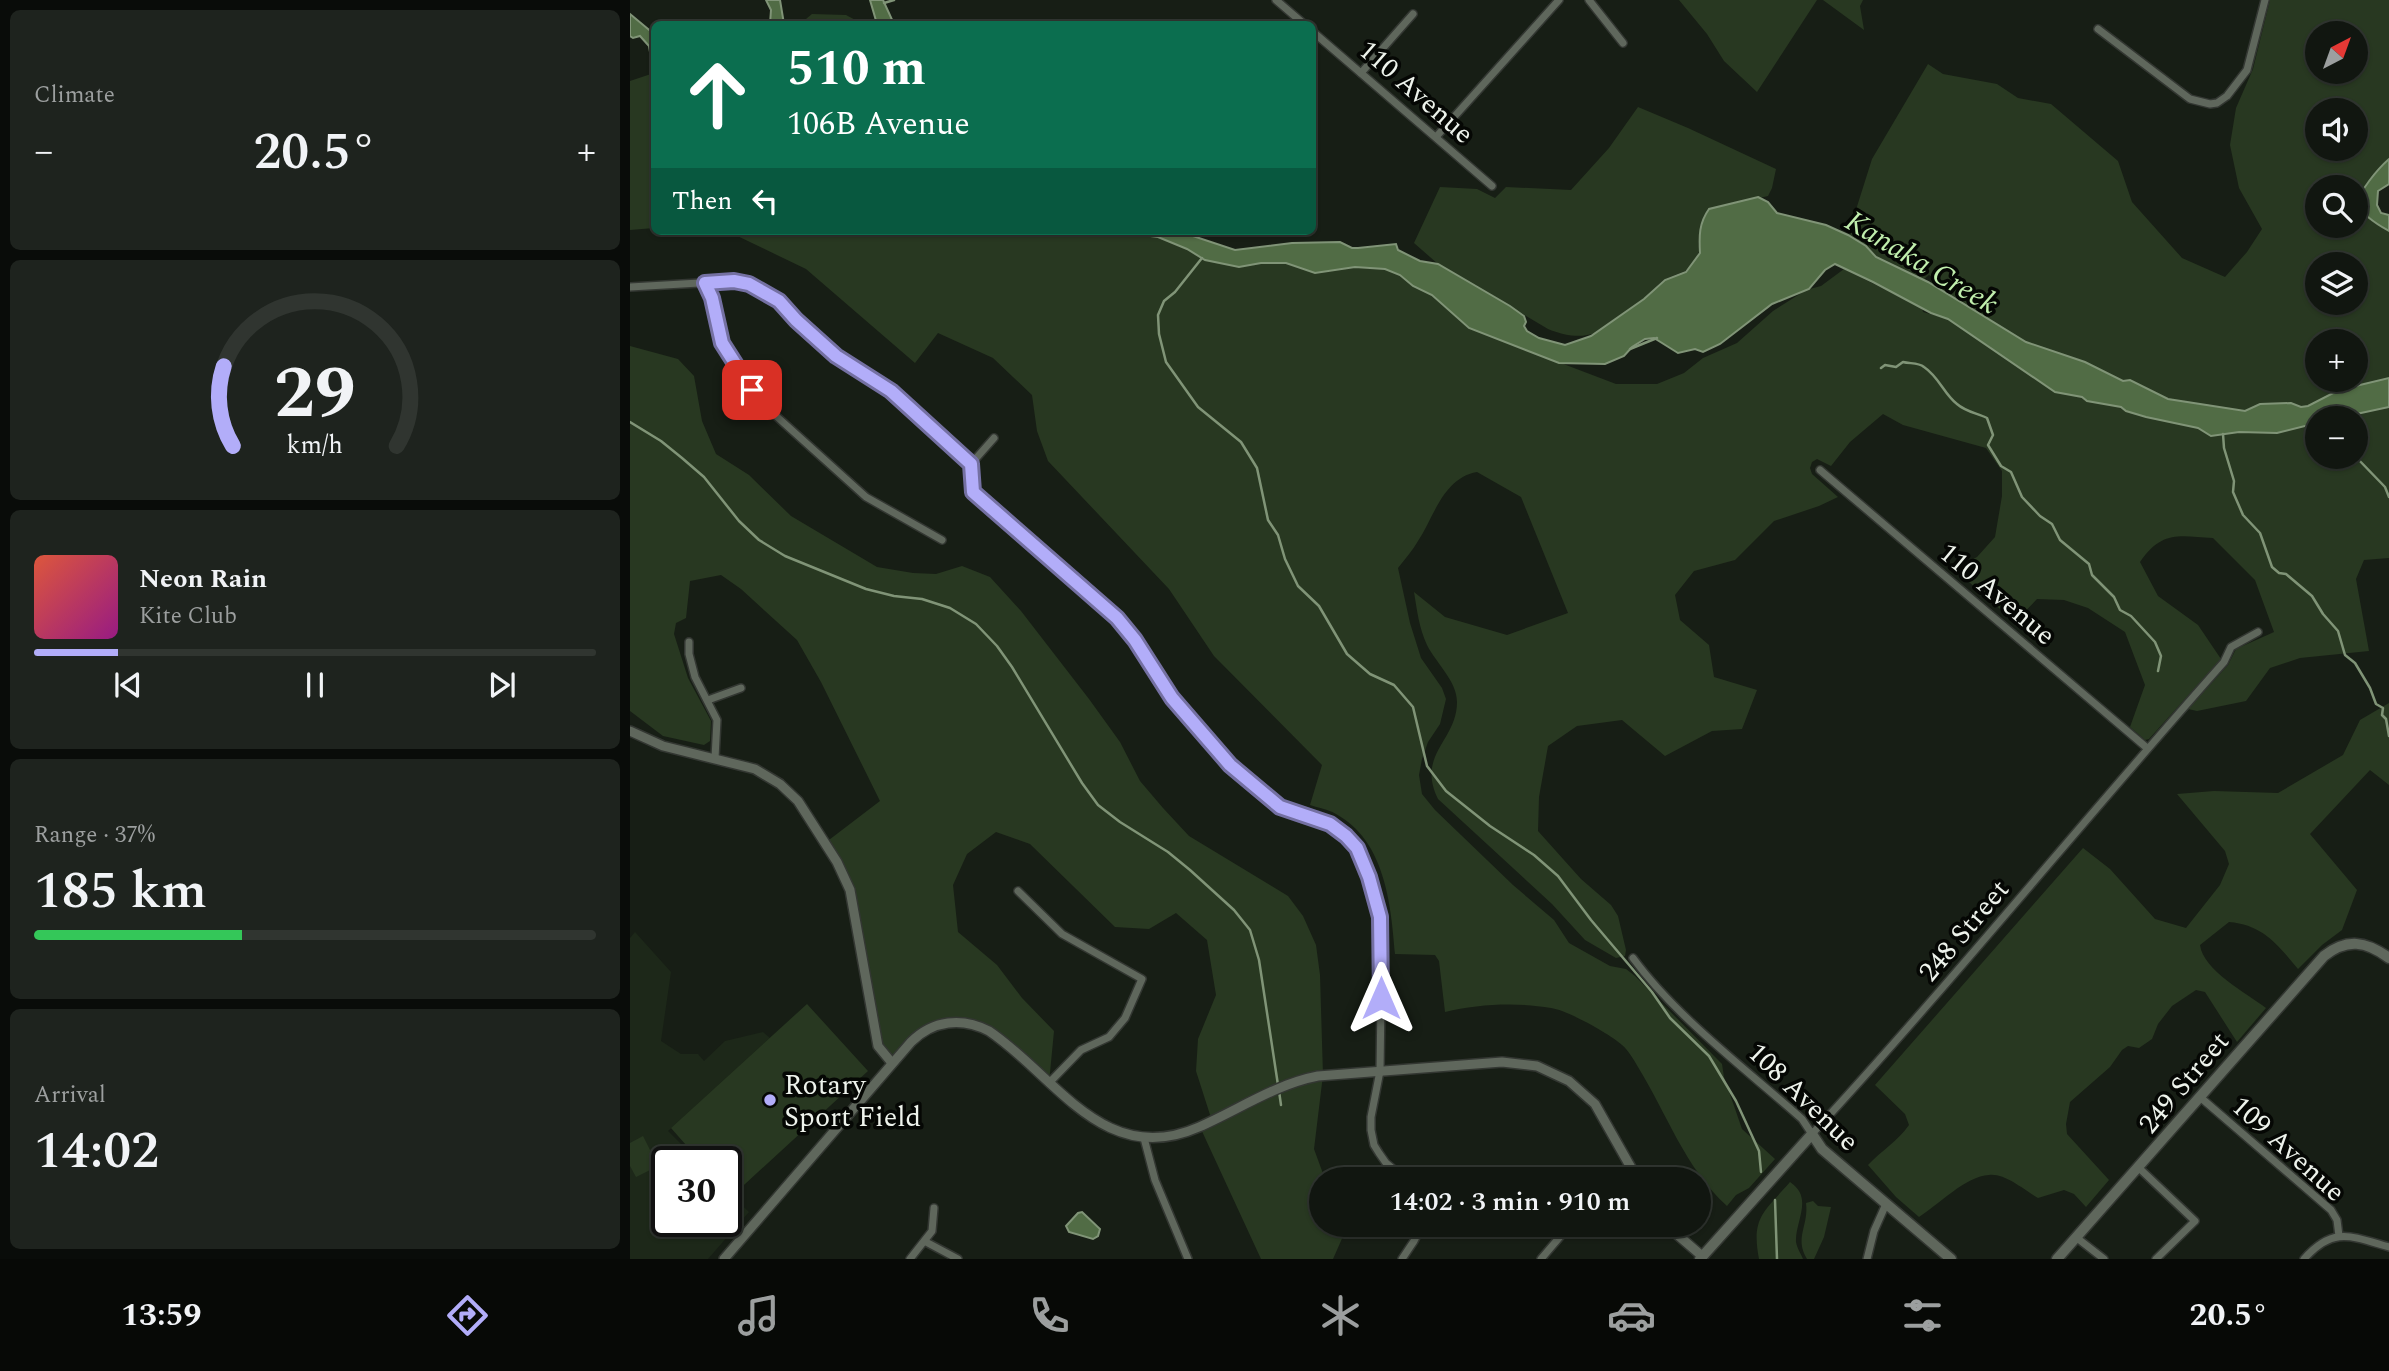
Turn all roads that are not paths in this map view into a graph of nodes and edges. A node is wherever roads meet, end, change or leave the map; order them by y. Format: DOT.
graph roads {
  1 [pos="1276,0"];
  2 [pos="1559,0"];
  3 [pos="1589,0"];
  4 [pos="2265,0"];
  5 [pos="1413,14"];
  6 [pos="1300,21"];
  7 [pos="2098,29"];
  8 [pos="1316,34"];
  9 [pos="1623,43"];
  10 [pos="1362,73"];
  11 [pos="1436,137"];
  12 [pos="1492,186"];
  13 [pos="705,283"];
  14 [pos="630,287"];
  15 [pos="994,438"];
  16 [pos="971,464"];
  17 [pos="1820,470"];
  18 [pos="942,540"];
  19 [pos="2258,632"];
  20 [pos="689,642"];
  21 [pos="741,688"];
  22 [pos="708,700"];
  23 [pos="630,731"];
  24 [pos="2147,748"];
  25 [pos="715,758"];
  26 [pos="1018,891"];
  27 [pos="1633,958"];
  28 [pos="2389,958"];
  29 [pos="892,1063"];
  30 [pos="1380,1071"];
  31 [pos="1049,1083"];
  32 [pos="2200,1097"];
  33 [pos="1812,1134"];
  34 [pos="1144,1138"];
  35 [pos="1391,1167"];
  36 [pos="1629,1167"];
  37 [pos="2139,1168"];
  38 [pos="1886,1204"];
  39 [pos="934,1208"];
  40 [pos="2339,1236"];
  41 [pos="1417,1237"];
  42 [pos="1558,1237"];
  43 [pos="1679,1237"];
  44 [pos="2077,1238"];
  45 [pos="926,1242"];
  46 [pos="2389,1247"];
  47 [pos="1701,1258"];
  48 [pos="724,1259"];
  49 [pos="911,1259"];
  50 [pos="958,1259"];
  51 [pos="1188,1259"];
  52 [pos="1402,1259"];
  53 [pos="1541,1259"];
  54 [pos="1867,1259"];
  55 [pos="1951,1259"];
  56 [pos="2057,1259"];
  57 [pos="2104,1259"];
  58 [pos="2156,1259"];
  59 [pos="2304,1259"];
  1 -- 6 [label="street"];
  2 -- 11 [label="street"];
  3 -- 9 [label="street"];
  4 -- 7 [label="street"];
  5 -- 10 [label="street"];
  8 -- 10 [label="street, 110 Avenue"];
  10 -- 11 [label="street, 110 Avenue"];
  11 -- 12 [label="street, 110 Avenue"];
  13 -- 14 [label="street"];
  13 -- 16 [label="street"];
  13 -- 18 [label="street"];
  15 -- 16 [label="street"];
  16 -- 30 [label="street"];
  17 -- 24 [label="street, 110 Avenue"];
  19 -- 24 [label="street, 248 Street"];
  20 -- 22 [label="street"];
  21 -- 22 [label="street"];
  22 -- 25 [label="street"];
  23 -- 25 [label="street"];
  24 -- 33 [label="street, 248 Street"];
  25 -- 29 [label="street"];
  26 -- 31 [label="street"];
  27 -- 33 [label="street, 108 Avenue"];
  28 -- 32 [label="main road, 249 Street"];
  29 -- 31 [label="street"];
  29 -- 48 [label="street"];
  30 -- 34 [label="street"];
  30 -- 35 [label="street"];
  30 -- 36 [label="street"];
  31 -- 34 [label="street"];
  32 -- 37 [label="main road, 249 Street"];
  32 -- 40 [label="street, 109 Avenue"];
  33 -- 38 [label="main road, 108 Avenue"];
  33 -- 47 [label="main road, 248 Street"];
  34 -- 51 [label="street"];
  37 -- 44 [label="main road, 249 Street"];
  37 -- 58 [label="street"];
  38 -- 54 [label="street"];
  38 -- 55 [label="main road, 108 Avenue"];
  39 -- 45 [label="street"];
  40 -- 46 [label="street"];
  40 -- 59 [label="street"];
  41 -- 52 [label="street"];
  42 -- 53 [label="street"];
  43 -- 47 [label="street"];
  44 -- 56 [label="main road, 249 Street"];
  44 -- 57 [label="street"];
  45 -- 49 [label="street"];
  45 -- 50 [label="street"];
}
